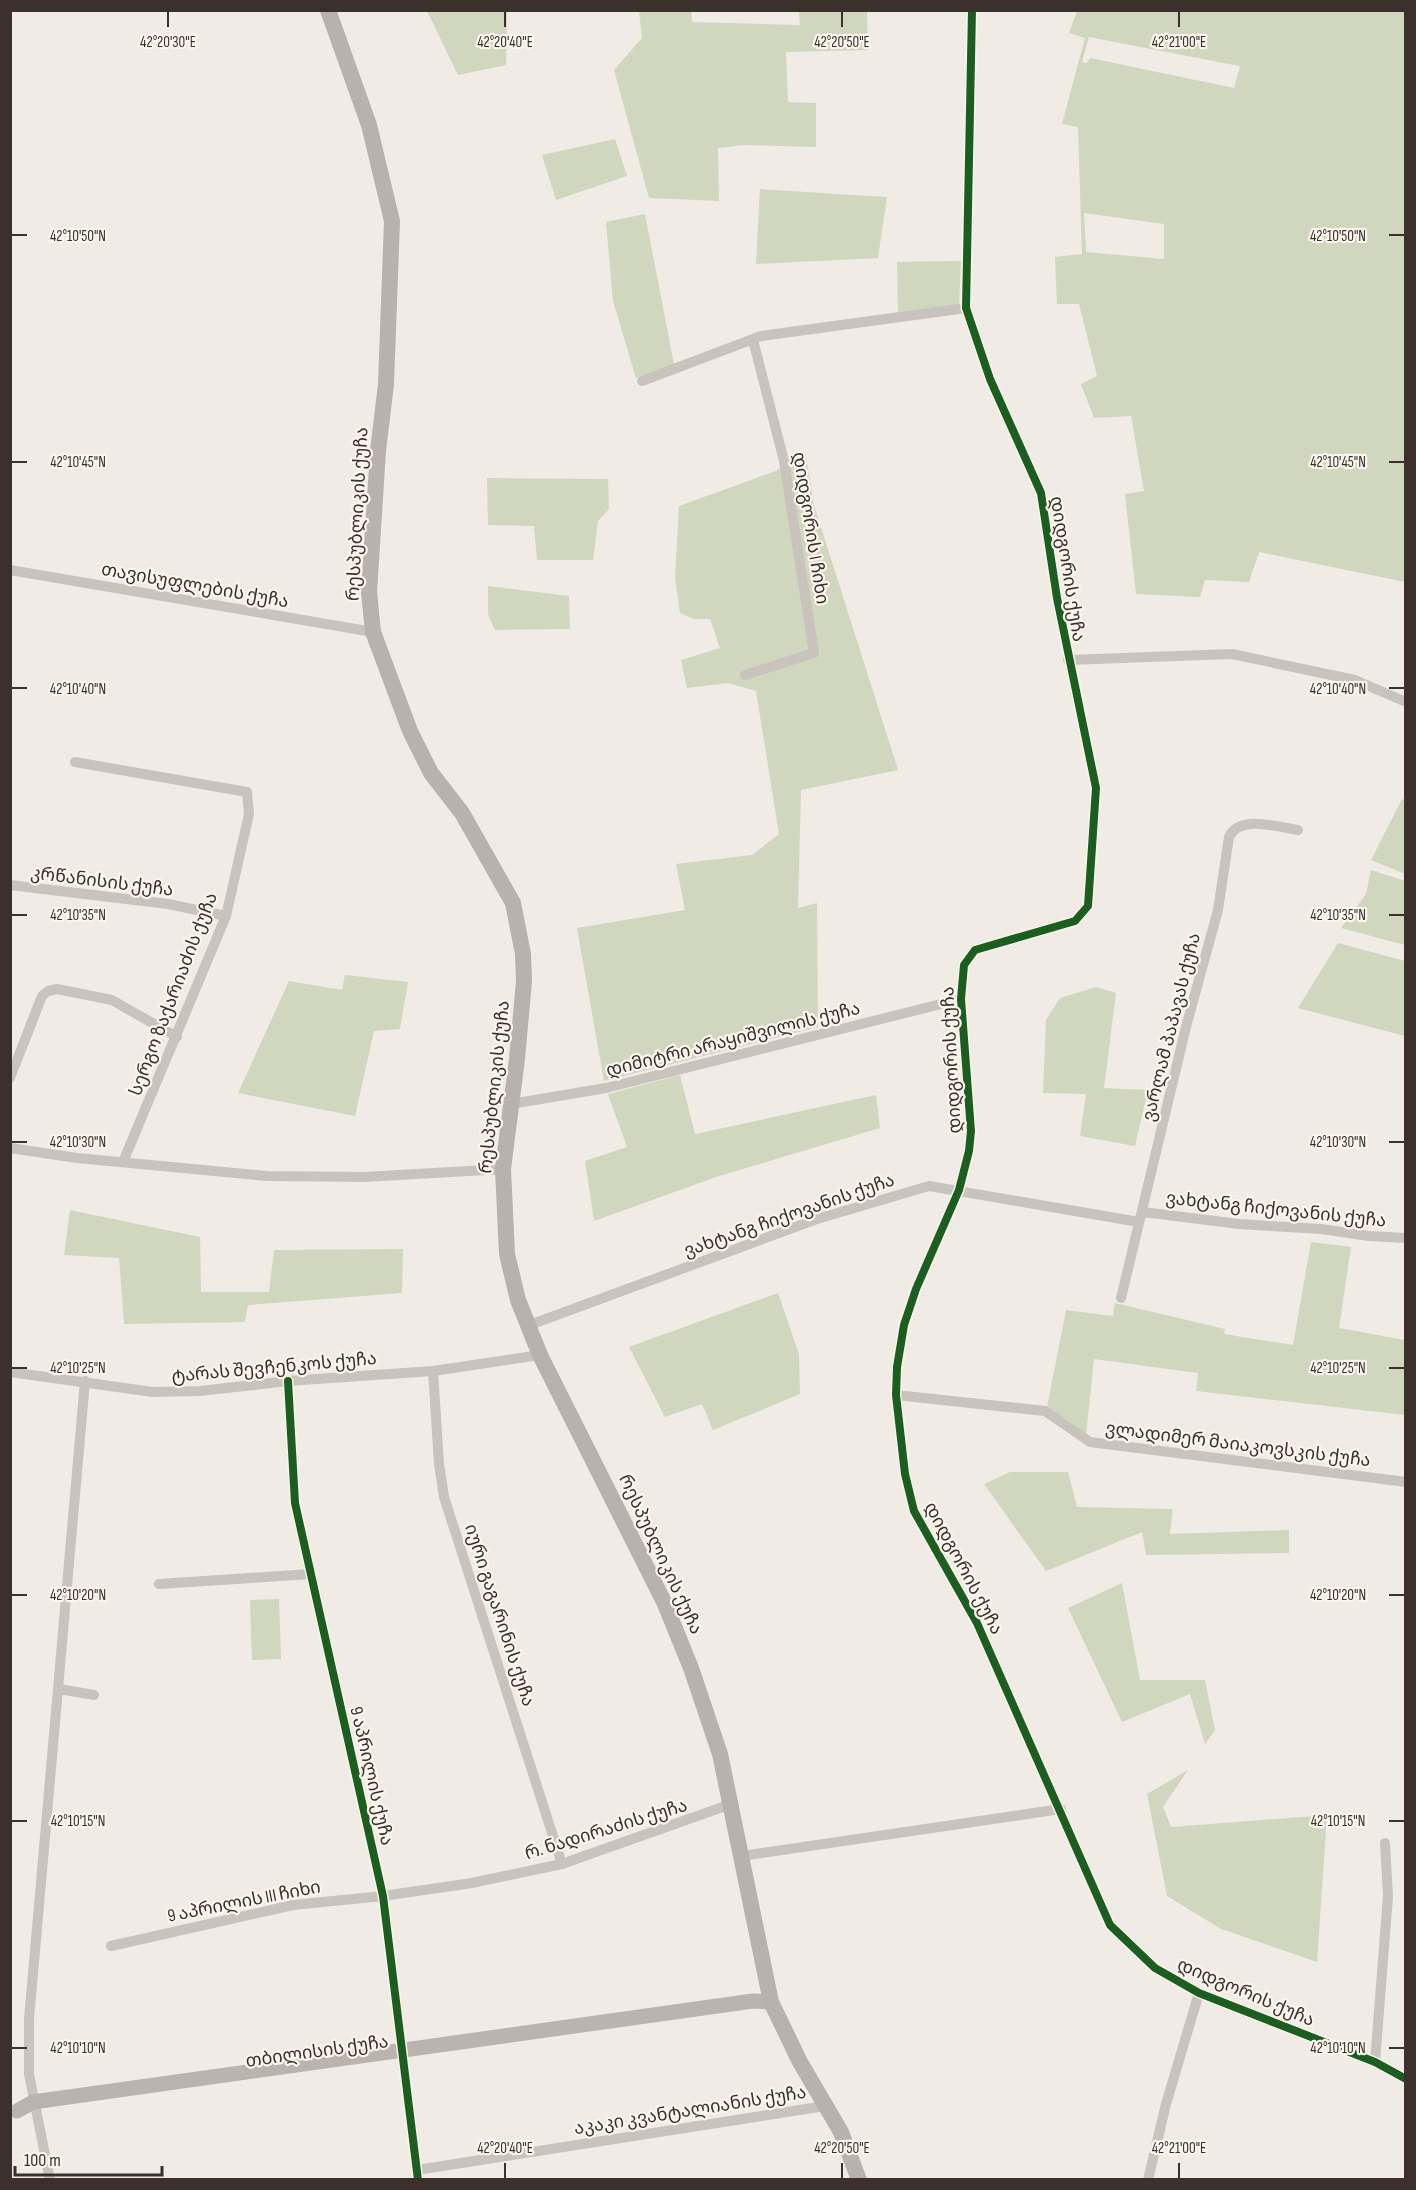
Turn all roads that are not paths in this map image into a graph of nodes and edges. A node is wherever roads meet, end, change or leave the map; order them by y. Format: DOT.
graph roads {
  1 [pos="328,10"];
  2 [pos="972,10"];
  3 [pos="966,308"];
  4 [pos="753,340"];
  5 [pos="642,381"];
  6 [pos="10,570"];
  7 [pos="373,632"];
  8 [pos="1068,660"];
  9 [pos="745,675"];
  10 [pos="1406,702"];
  11 [pos="75,762"];
  12 [pos="1298,830"];
  13 [pos="10,885"];
  14 [pos="226,916"];
  15 [pos="961,999"];
  16 [pos="177,1037"];
  17 [pos="10,1078"];
  18 [pos="511,1104"];
  19 [pos="10,1148"];
  20 [pos="123,1162"];
  21 [pos="503,1169"];
  22 [pos="959,1190"];
  23 [pos="1141,1217"];
  24 [pos="1406,1238"];
  25 [pos="1121,1299"];
  26 [pos="527,1326"];
  27 [pos="540,1355"];
  28 [pos="433,1371"];
  29 [pos="10,1372"];
  30 [pos="85,1381"];
  31 [pos="288,1381"];
  32 [pos="897,1395"];
  33 [pos="1406,1482"];
  34 [pos="311,1574"];
  35 [pos="159,1584"];
  36 [pos="59,1689"];
  37 [pos="94,1695"];
  38 [pos="731,1804"];
  39 [pos="1061,1809"];
  40 [pos="1385,1843"];
  41 [pos="742,1856"];
  42 [pos="562,1864"];
  43 [pos="383,1896"];
  44 [pos="111,1946"];
  45 [pos="1199,1992"];
  46 [pos="767,2003"];
  47 [pos="403,2054"];
  48 [pos="1375,2062"];
  49 [pos="1406,2079"];
  50 [pos="825,2106"];
  51 [pos="34,2107"];
  52 [pos="14,2111"];
  53 [pos="417,2175"];
  54 [pos="50,2180"];
  55 [pos="859,2180"];
  56 [pos="1148,2180"];
  1 -- 7 [label="main road, რესპუბლიკის ქუჩა"];
  2 -- 3 [label="street, დიდგორის ქუჩა"];
  3 -- 4 [label="street"];
  3 -- 8 [label="street, დიდგორის ქუჩა"];
  4 -- 5 [label="street"];
  4 -- 9 [label="street, დიდგორის I ჩიხი"];
  6 -- 7 [label="street, თავისუფლების ქუჩა"];
  7 -- 18 [label="main road, რესპუბლიკის ქუჩა"];
  8 -- 10 [label="street"];
  8 -- 15 [label="street, დიდგორის ქუჩა"];
  11 -- 14 [label="street, სერგო ზაქარიაძის ქუჩა"];
  12 -- 23 [label="street, ვარლამ პაპავას ქუჩა"];
  13 -- 14 [label="street, კრწანისის ქუჩა"];
  14 -- 16 [label="street, სერგო ზაქარიაძის ქუჩა"];
  15 -- 18 [label="street, დიმიტრი არაყიშვილის ქუჩა"];
  15 -- 22 [label="street, დიდგორის ქუჩა"];
  16 -- 17 [label="street"];
  16 -- 20 [label="street, სერგო ზაქარიაძის ქუჩა"];
  18 -- 21 [label="main road, რესპუბლიკის ქუჩა"];
  19 -- 20 [label="street"];
  20 -- 21 [label="street"];
  21 -- 26 [label="main road, რესპუბლიკის ქუჩა"];
  22 -- 23 [label="street, ვახტანგ ჩიქოვანის ქუჩა"];
  22 -- 26 [label="street, ვახტანგ ჩიქოვანის ქუჩა"];
  22 -- 32 [label="street, დიდგორის ქუჩა"];
  23 -- 24 [label="street, ვახტანგ ჩიქოვანის ქუჩა"];
  23 -- 25 [label="street, ვარლამ პაპავას ქუჩა"];
  26 -- 27 [label="main road, რესპუბლიკის ქუჩა"];
  27 -- 28 [label="street, ტარას შევჩენკოს ქუჩა"];
  27 -- 38 [label="main road, რესპუბლიკის ქუჩა"];
  28 -- 31 [label="street, ტარას შევჩენკოს ქუჩა"];
  28 -- 42 [label="street, იური გაგარინის ქუჩა"];
  29 -- 30 [label="street, ტარას შევჩენკოს ქუჩა"];
  30 -- 31 [label="street, ტარას შევჩენკოს ქუჩა"];
  30 -- 36 [label="street"];
  31 -- 34 [label="street, 9 აპრილის ქუჩა"];
  32 -- 33 [label="street, ვლადიმერ მაიაკოვსკის ქუჩა"];
  32 -- 39 [label="street, დიდგორის ქუჩა"];
  34 -- 35 [label="street"];
  34 -- 43 [label="street, 9 აპრილის ქუჩა"];
  36 -- 37 [label="street"];
  36 -- 51 [label="street"];
  38 -- 41 [label="main road, რესპუბლიკის ქუჩა"];
  38 -- 42 [label="street, რ. ნადირაძის ქუჩა"];
  39 -- 41 [label="street"];
  39 -- 45 [label="street, დიდგორის ქუჩა"];
  40 -- 48 [label="street"];
  41 -- 46 [label="main road, რესპუბლიკის ქუჩა"];
  42 -- 43 [label="street, რ. ნადირაძის ქუჩა"];
  43 -- 44 [label="street, 9 აპრილის III ჩიხი"];
  43 -- 47 [label="street, 9 აპრილის ქუჩა"];
  45 -- 48 [label="street, დიდგორის ქუჩა"];
  45 -- 56 [label="street"];
  46 -- 47 [label="street, თბილისის ქუჩა"];
  46 -- 50 [label="main road, რესპუბლიკის ქუჩა"];
  47 -- 51 [label="street, თბილისის ქუჩა"];
  47 -- 53 [label="street, 9 აპრილის ქუჩა"];
  48 -- 49 [label="street, დიდგორის ქუჩა"];
  50 -- 53 [label="street, აკაკი კვანტალიანის ქუჩა"];
  50 -- 55 [label="main road, რესპუბლიკის ქუჩა"];
  51 -- 52 [label="street, თბილისის ქუჩა"];
  51 -- 54 [label="street"];
}
